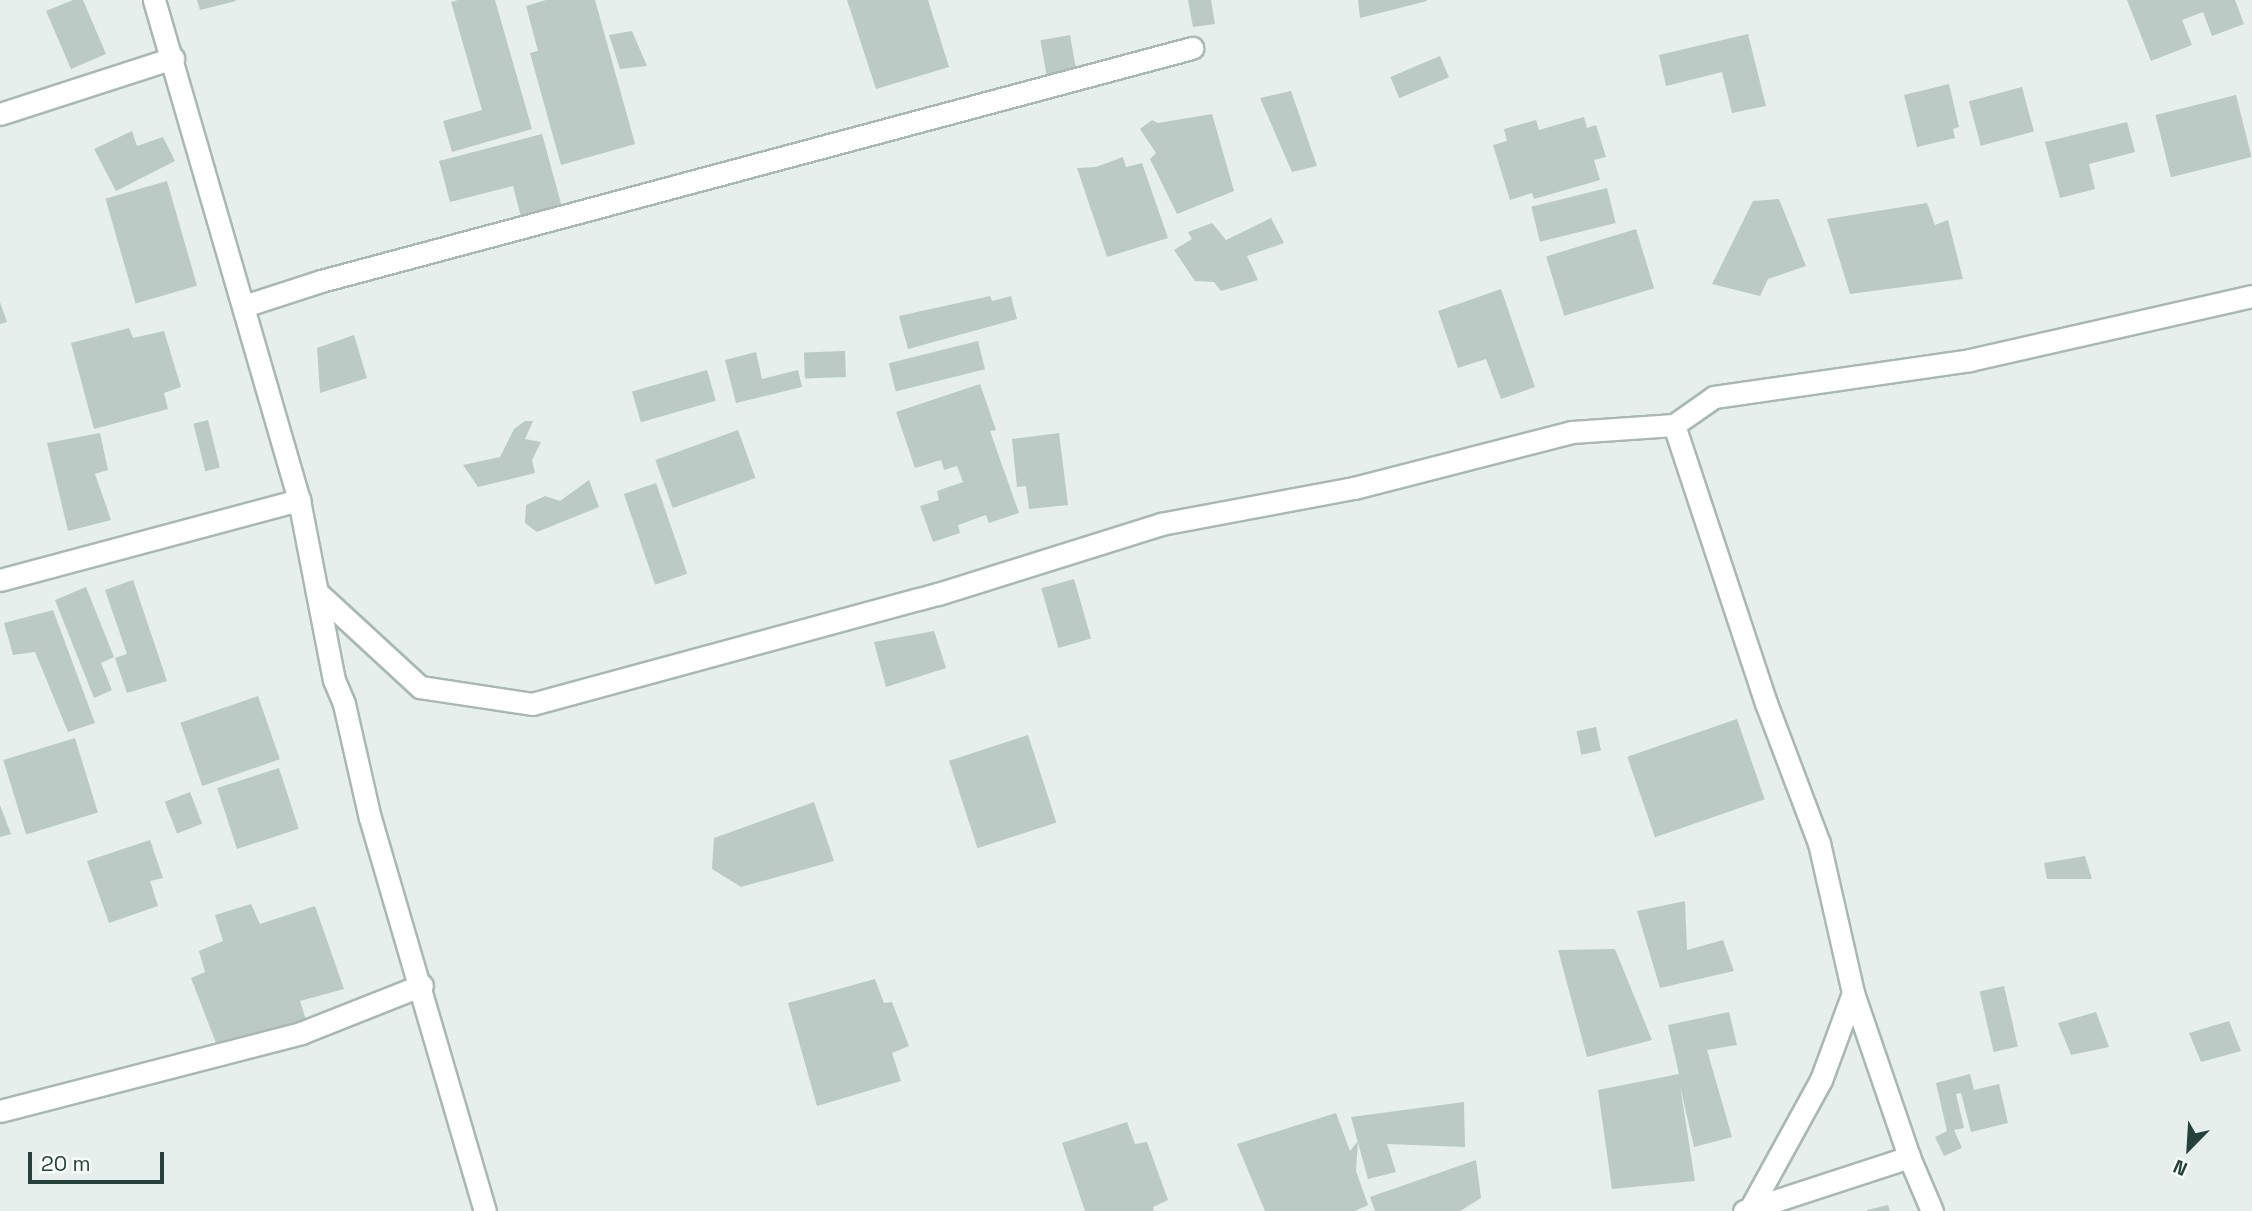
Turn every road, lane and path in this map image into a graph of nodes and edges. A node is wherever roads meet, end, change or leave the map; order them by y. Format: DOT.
graph roads {
  1 [pos="154,0"];
  2 [pos="1192,48"];
  3 [pos="173,58"];
  4 [pos="0,114"];
  5 [pos="2252,296"];
  6 [pos="244,306"];
  7 [pos="1674,425"];
  8 [pos="299,500"];
  9 [pos="0,580"];
  10 [pos="317,592"];
  11 [pos="422,985"];
  12 [pos="1853,993"];
  13 [pos="0,1111"];
  14 [pos="1909,1157"];
  15 [pos="1746,1210"];
  16 [pos="485,1211"];
  17 [pos="1932,1211"];
  1 -- 3 [label="street"];
  2 -- 6 [label="street"];
  3 -- 4 [label="street"];
  3 -- 6 [label="street"];
  5 -- 7 [label="street"];
  6 -- 8 [label="street"];
  7 -- 10 [label="street"];
  7 -- 12 [label="street"];
  8 -- 9 [label="street"];
  8 -- 10 [label="street"];
  10 -- 11 [label="street"];
  11 -- 13 [label="street"];
  11 -- 16 [label="street"];
  12 -- 14 [label="street"];
  12 -- 15 [label="street"];
  14 -- 15 [label="street"];
  14 -- 17 [label="street"];
}
